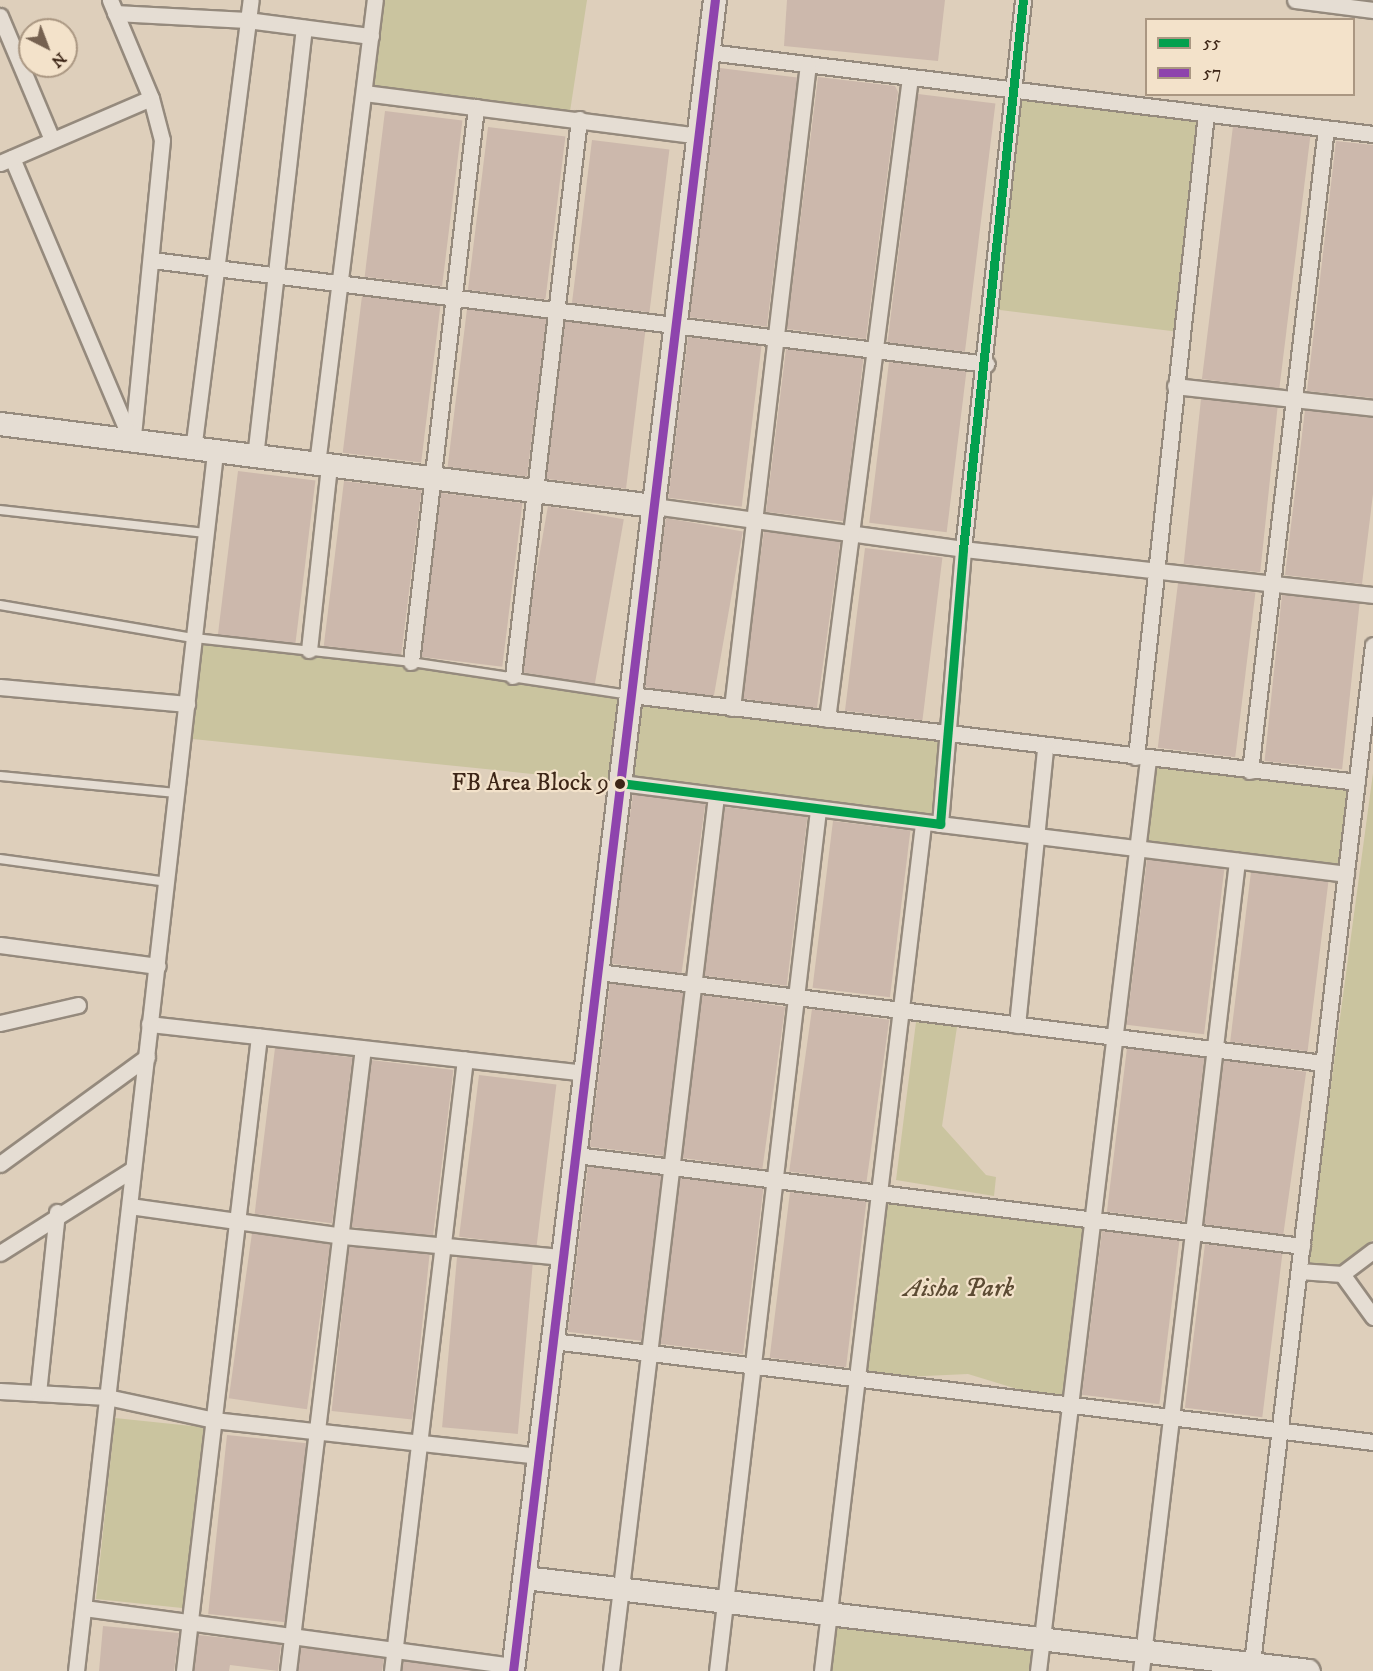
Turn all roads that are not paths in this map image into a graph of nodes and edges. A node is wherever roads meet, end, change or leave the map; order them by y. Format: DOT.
graph roads {
  1 [pos="251,0"];
  2 [pos="375,0"];
  3 [pos="715,0"];
  4 [pos="1023,0"];
  5 [pos="1295,0"];
  6 [pos="112,6"];
  7 [pos="1373,10"];
  8 [pos="0,16"];
  9 [pos="247,20"];
  10 [pos="304,28"];
  11 [pos="371,36"];
  12 [pos="709,52"];
  13 [pos="808,64"];
  14 [pos="910,77"];
  15 [pos="1013,89"];
  16 [pos="364,93"];
  17 [pos="151,98"];
  18 [pos="476,107"];
  19 [pos="1206,114"];
  20 [pos="579,119"];
  21 [pos="1326,128"];
  22 [pos="1373,134"];
  23 [pos="699,136"];
  24 [pos="52,140"];
  25 [pos="6,160"];
  26 [pos="153,260"];
  27 [pos="214,268"];
  28 [pos="277,276"];
  29 [pos="340,283"];
  30 [pos="453,297"];
  31 [pos="557,310"];
  32 [pos="676,325"];
  33 [pos="777,338"];
  34 [pos="874,350"];
  35 [pos="987,364"];
  36 [pos="1175,386"];
  37 [pos="1294,396"];
  38 [pos="1373,408"];
  39 [pos="0,424"];
  40 [pos="132,444"];
  41 [pos="193,450"];
  42 [pos="215,453"];
  43 [pos="255,457"];
  44 [pos="323,465"];
  45 [pos="432,479"];
  46 [pos="535,492"];
  47 [pos="654,506"];
  48 [pos="0,510"];
  49 [pos="756,518"];
  50 [pos="206,533"];
  51 [pos="851,534"];
  52 [pos="963,549"];
  53 [pos="1158,570"];
  54 [pos="1270,584"];
  55 [pos="1373,595"];
  56 [pos="0,605"];
  57 [pos="194,638"];
  58 [pos="1373,645"];
  59 [pos="309,650"];
  60 [pos="411,662"];
  61 [pos="513,676"];
  62 [pos="0,687"];
  63 [pos="631,695"];
  64 [pos="187,704"];
  65 [pos="732,708"];
  66 [pos="827,720"];
  67 [pos="949,736"];
  68 [pos="1045,747"];
  69 [pos="1142,758"];
  70 [pos="1250,771"];
  71 [pos="0,776"];
  72 [pos="1357,782"];
  73 [pos="621,783"];
  74 [pos="177,793"];
  75 [pos="716,796"];
  76 [pos="818,810"];
  77 [pos="923,824"];
  78 [pos="940,824"];
  79 [pos="1036,837"];
  80 [pos="1137,849"];
  81 [pos="0,860"];
  82 [pos="1237,861"];
  83 [pos="1346,874"];
  84 [pos="167,882"];
  85 [pos="0,945"];
  86 [pos="158,966"];
  87 [pos="598,972"];
  88 [pos="693,984"];
  89 [pos="796,997"];
  90 [pos="78,1005"];
  91 [pos="904,1011"];
  92 [pos="0,1023"];
  93 [pos="149,1024"];
  94 [pos="1017,1025"];
  95 [pos="259,1036"];
  96 [pos="1114,1037"];
  97 [pos="363,1048"];
  98 [pos="1215,1050"];
  99 [pos="147,1057"];
  100 [pos="465,1059"];
  101 [pos="1323,1063"];
  102 [pos="586,1073"];
  103 [pos="576,1155"];
  104 [pos="0,1164"];
  105 [pos="672,1166"];
  106 [pos="133,1169"];
  107 [pos="775,1179"];
  108 [pos="883,1192"];
  109 [pos="130,1206"];
  110 [pos="57,1212"];
  111 [pos="1093,1218"];
  112 [pos="239,1222"];
  113 [pos="1193,1231"];
  114 [pos="343,1236"];
  115 [pos="1302,1245"];
  116 [pos="445,1246"];
  117 [pos="1373,1251"];
  118 [pos="0,1253"];
  119 [pos="563,1257"];
  120 [pos="1299,1271"];
  121 [pos="1342,1274"];
  122 [pos="1373,1317"];
  123 [pos="554,1341"];
  124 [pos="649,1353"];
  125 [pos="756,1369"];
  126 [pos="860,1379"];
  127 [pos="0,1391"];
  128 [pos="38,1393"];
  129 [pos="107,1397"];
  130 [pos="1070,1405"];
  131 [pos="1172,1417"];
  132 [pos="214,1420"];
  133 [pos="1280,1431"];
  134 [pos="317,1432"];
  135 [pos="1373,1442"];
  136 [pos="420,1443"];
  137 [pos="539,1456"];
  138 [pos="525,1578"];
  139 [pos="621,1590"];
  140 [pos="725,1602"];
  141 [pos="84,1608"];
  142 [pos="829,1614"];
  143 [pos="190,1622"];
  144 [pos="293,1634"];
  145 [pos="1042,1639"];
  146 [pos="395,1649"];
  147 [pos="1143,1661"];
  148 [pos="514,1668"];
  149 [pos="1252,1668"];
  150 [pos="76,1671"];
  151 [pos="184,1671"];
  152 [pos="288,1671"];
  153 [pos="392,1671"];
  154 [pos="611,1671"];
  155 [pos="717,1671"];
  156 [pos="822,1671"];
  157 [pos="1038,1671"];
  158 [pos="1309,1671"];
  1 -- 9 [label="street"];
  2 -- 11 [label="street"];
  3 -- 12 [label="street"];
  4 -- 15 [label="street"];
  5 -- 7 [label="street"];
  6 -- 9 [label="street"];
  6 -- 17 [label="street"];
  8 -- 24 [label="street"];
  9 -- 10 [label="street"];
  9 -- 27 [label="street"];
  10 -- 11 [label="street"];
  10 -- 28 [label="street"];
  11 -- 16 [label="street"];
  12 -- 13 [label="street"];
  12 -- 23 [label="street"];
  13 -- 14 [label="street"];
  13 -- 33 [label="street"];
  14 -- 15 [label="street"];
  14 -- 34 [label="street"];
  15 -- 19 [label="street"];
  15 -- 35 [label="street"];
  16 -- 18 [label="street"];
  16 -- 29 [label="street"];
  17 -- 24 [label="street"];
  17 -- 26 [label="street"];
  18 -- 20 [label="street"];
  18 -- 30 [label="street"];
  19 -- 21 [label="street"];
  19 -- 36 [label="street"];
  20 -- 23 [label="street"];
  20 -- 31 [label="street"];
  21 -- 22 [label="street"];
  21 -- 37 [label="street"];
  23 -- 32 [label="street"];
  24 -- 25 [label="street"];
  25 -- 40 [label="street"];
  26 -- 27 [label="street"];
  26 -- 40 [label="street"];
  27 -- 28 [label="street"];
  27 -- 41 [label="street"];
  28 -- 29 [label="street"];
  28 -- 43 [label="street"];
  29 -- 30 [label="street"];
  29 -- 44 [label="street"];
  30 -- 31 [label="street"];
  30 -- 45 [label="street"];
  31 -- 32 [label="street"];
  31 -- 46 [label="street"];
  32 -- 33 [label="street"];
  32 -- 47 [label="street"];
  33 -- 34 [label="street"];
  33 -- 49 [label="street"];
  34 -- 35 [label="street"];
  34 -- 51 [label="street"];
  35 -- 52 [label="street"];
  36 -- 37 [label="street"];
  36 -- 53 [label="street"];
  37 -- 38 [label="street"];
  37 -- 54 [label="street"];
  39 -- 40 [label="street"];
  40 -- 41 [label="street"];
  41 -- 42 [label="street"];
  42 -- 43 [label="street"];
  42 -- 50 [label="street"];
  43 -- 44 [label="street"];
  44 -- 45 [label="street"];
  44 -- 59 [label="street"];
  45 -- 46 [label="street"];
  45 -- 60 [label="street"];
  46 -- 47 [label="street"];
  46 -- 61 [label="street"];
  47 -- 49 [label="street"];
  47 -- 63 [label="street"];
  48 -- 50 [label="lane"];
  49 -- 51 [label="street"];
  49 -- 65 [label="street"];
  50 -- 57 [label="street"];
  51 -- 52 [label="street"];
  51 -- 66 [label="street"];
  52 -- 53 [label="street"];
  52 -- 67 [label="street"];
  53 -- 54 [label="street"];
  53 -- 69 [label="street"];
  54 -- 55 [label="street"];
  54 -- 70 [label="street"];
  56 -- 57 [label="lane"];
  57 -- 59 [label="lane"];
  57 -- 64 [label="street"];
  58 -- 72 [label="street"];
  59 -- 60 [label="lane"];
  60 -- 61 [label="lane"];
  61 -- 63 [label="lane"];
  62 -- 64 [label="street"];
  63 -- 65 [label="street"];
  63 -- 73 [label="street"];
  64 -- 74 [label="street"];
  65 -- 66 [label="street"];
  66 -- 67 [label="street"];
  67 -- 68 [label="street"];
  67 -- 78 [label="street"];
  68 -- 69 [label="street"];
  68 -- 79 [label="street"];
  69 -- 70 [label="street"];
  69 -- 80 [label="street"];
  70 -- 72 [label="street"];
  71 -- 74 [label="lane"];
  72 -- 83 [label="street"];
  73 -- 75 [label="street"];
  73 -- 87 [label="street"];
  74 -- 84 [label="street"];
  75 -- 76 [label="street"];
  75 -- 88 [label="street"];
  76 -- 77 [label="street"];
  76 -- 89 [label="street"];
  77 -- 78 [label="street"];
  77 -- 91 [label="street"];
  78 -- 79 [label="street"];
  79 -- 80 [label="street"];
  79 -- 94 [label="street"];
  80 -- 82 [label="street"];
  80 -- 96 [label="street"];
  81 -- 84 [label="lane"];
  82 -- 83 [label="street"];
  82 -- 98 [label="street"];
  83 -- 101 [label="street"];
  84 -- 86 [label="street"];
  85 -- 86 [label="street"];
  86 -- 93 [label="street"];
  87 -- 88 [label="street"];
  87 -- 102 [label="street"];
  88 -- 89 [label="street"];
  88 -- 105 [label="street"];
  89 -- 91 [label="street"];
  89 -- 107 [label="street"];
  90 -- 92 [label="street"];
  91 -- 94 [label="street"];
  91 -- 108 [label="street"];
  93 -- 95 [label="street"];
  93 -- 99 [label="street"];
  94 -- 96 [label="street"];
  95 -- 97 [label="street"];
  95 -- 112 [label="street"];
  96 -- 98 [label="street"];
  96 -- 111 [label="street"];
  97 -- 100 [label="street"];
  97 -- 114 [label="street"];
  98 -- 101 [label="street"];
  98 -- 113 [label="street"];
  99 -- 104 [label="street"];
  99 -- 106 [label="street"];
  100 -- 102 [label="street"];
  100 -- 116 [label="street"];
  101 -- 115 [label="street"];
  102 -- 103 [label="street"];
  103 -- 105 [label="street"];
  103 -- 119 [label="street"];
  105 -- 107 [label="street"];
  105 -- 124 [label="street"];
  106 -- 109 [label="street"];
  106 -- 110 [label="street"];
  107 -- 108 [label="street"];
  107 -- 125 [label="street"];
  108 -- 111 [label="street"];
  108 -- 126 [label="street"];
  109 -- 112 [label="street"];
  109 -- 129 [label="street"];
  110 -- 118 [label="street"];
  110 -- 128 [label="street"];
  111 -- 113 [label="street"];
  111 -- 130 [label="street"];
  112 -- 114 [label="street"];
  112 -- 132 [label="street"];
  113 -- 115 [label="street"];
  113 -- 131 [label="street"];
  114 -- 116 [label="street"];
  114 -- 134 [label="street"];
  115 -- 120 [label="street"];
  116 -- 119 [label="street"];
  116 -- 136 [label="street"];
  117 -- 121 [label="street"];
  119 -- 123 [label="street"];
  120 -- 121 [label="street"];
  120 -- 133 [label="street"];
  121 -- 122 [label="street"];
  123 -- 124 [label="street"];
  123 -- 137 [label="street"];
  124 -- 125 [label="street"];
  124 -- 139 [label="street"];
  125 -- 126 [label="street"];
  125 -- 140 [label="street"];
  126 -- 130 [label="street"];
  126 -- 142 [label="street"];
  127 -- 128 [label="street"];
  128 -- 129 [label="street"];
  129 -- 132 [label="street"];
  129 -- 141 [label="street"];
  130 -- 131 [label="street"];
  130 -- 145 [label="street"];
  131 -- 133 [label="street"];
  131 -- 147 [label="street"];
  132 -- 134 [label="street"];
  132 -- 143 [label="street"];
  133 -- 135 [label="street"];
  133 -- 149 [label="street"];
  134 -- 136 [label="street"];
  134 -- 144 [label="street"];
  136 -- 137 [label="street"];
  136 -- 146 [label="street"];
  137 -- 138 [label="street"];
  138 -- 139 [label="street"];
  138 -- 148 [label="street"];
  139 -- 140 [label="street"];
  139 -- 154 [label="street"];
  140 -- 142 [label="street"];
  140 -- 155 [label="street"];
  141 -- 143 [label="street"];
  141 -- 150 [label="street"];
  142 -- 145 [label="street"];
  142 -- 156 [label="street"];
  143 -- 144 [label="street"];
  143 -- 151 [label="street"];
  144 -- 146 [label="street"];
  144 -- 152 [label="street"];
  145 -- 147 [label="street"];
  145 -- 157 [label="street"];
  146 -- 148 [label="street"];
  146 -- 153 [label="street"];
  147 -- 149 [label="street"];
  149 -- 158 [label="street"];
}
